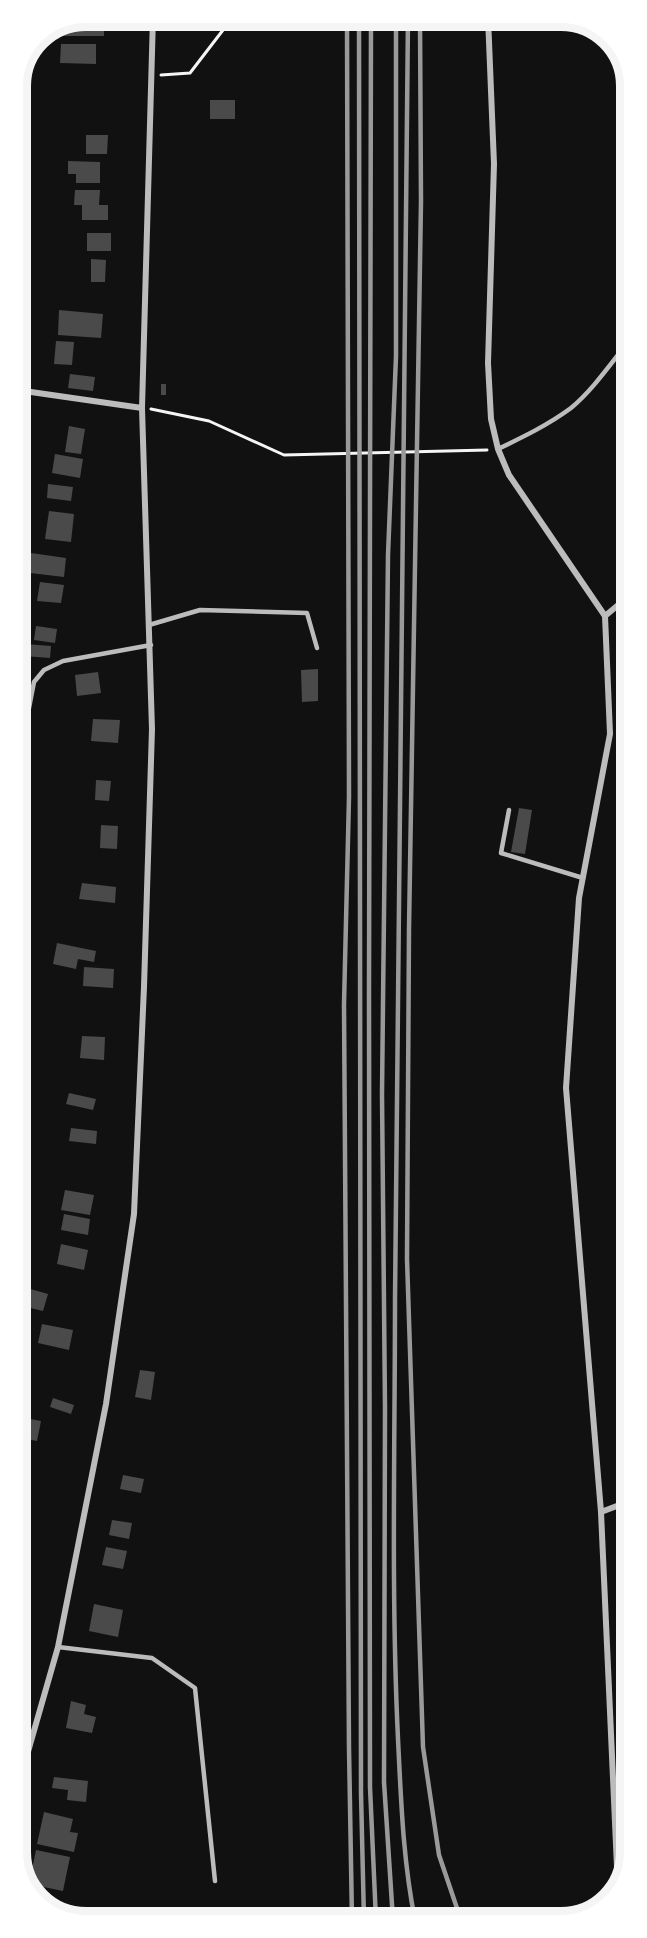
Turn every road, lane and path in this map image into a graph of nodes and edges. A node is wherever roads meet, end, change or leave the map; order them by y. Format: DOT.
graph roads {
  1 [pos="152,27"];
  2 [pos="225,27"];
  3 [pos="488,27"];
  4 [pos="150,76"];
  5 [pos="620,351"];
  6 [pos="27,391"];
  7 [pos="142,408"];
  8 [pos="498,449"];
  9 [pos="620,604"];
  10 [pos="605,616"];
  11 [pos="149,625"];
  12 [pos="151,645"];
  13 [pos="317,648"];
  14 [pos="27,718"];
  15 [pos="509,810"];
  16 [pos="583,878"];
  17 [pos="620,1505"];
  18 [pos="601,1512"];
  19 [pos="58,1647"];
  20 [pos="27,1755"];
  21 [pos="617,1870"];
  22 [pos="215,1881"];
  1 -- 4 [label="street"];
  2 -- 4 [label="path"];
  3 -- 8 [label="street"];
  4 -- 7 [label="street"];
  5 -- 8 [label="lane"];
  6 -- 7 [label="street"];
  7 -- 8 [label="path"];
  7 -- 11 [label="street"];
  8 -- 10 [label="street"];
  9 -- 10 [label="street"];
  10 -- 16 [label="street"];
  11 -- 12 [label="street"];
  11 -- 13 [label="lane"];
  12 -- 14 [label="lane"];
  12 -- 19 [label="street"];
  15 -- 16 [label="lane"];
  16 -- 18 [label="street"];
  17 -- 18 [label="street"];
  18 -- 21 [label="street"];
  19 -- 20 [label="street"];
  19 -- 22 [label="lane"];
}
